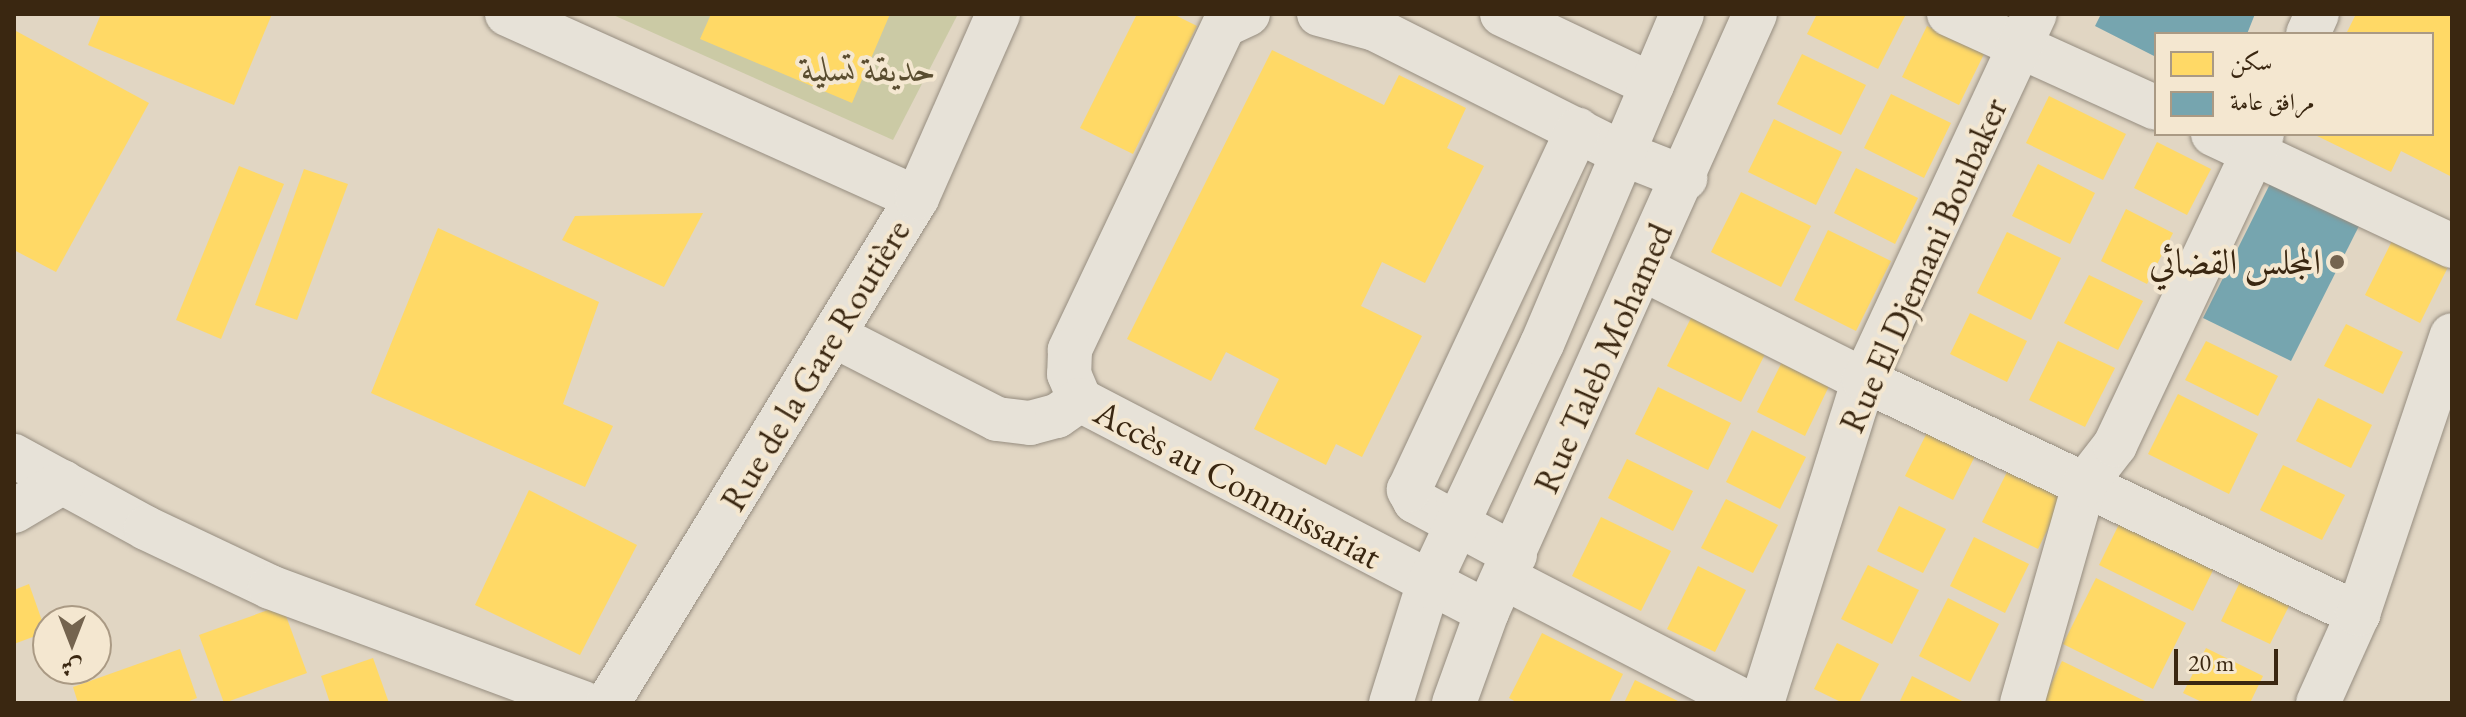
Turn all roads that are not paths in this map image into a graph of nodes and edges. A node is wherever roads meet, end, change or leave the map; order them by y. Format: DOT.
graph roads {
  1 [pos="507,14"];
  2 [pos="998,14"];
  3 [pos="1248,14"];
  4 [pos="1319,14"];
  5 [pos="1502,14"];
  6 [pos="1682,14"];
  7 [pos="1755,14"];
  8 [pos="1949,14"];
  9 [pos="2028,31"];
  10 [pos="1652,85"];
  11 [pos="2154,107"];
  12 [pos="1578,130"];
  13 [pos="2223,136"];
  14 [pos="2258,143"];
  15 [pos="1624,154"];
  16 [pos="1685,178"];
  17 [pos="917,198"];
  18 [pos="2452,246"];
  19 [pos="1643,269"];
  20 [pos="1489,316"];
  21 [pos="833,335"];
  22 [pos="2452,335"];
  23 [pos="1542,344"];
  24 [pos="1598,369"];
  25 [pos="1864,380"];
  26 [pos="1453,389"];
  27 [pos="1080,400"];
  28 [pos="1508,418"];
  29 [pos="1561,447"];
  30 [pos="14,456"];
  31 [pos="63,482"];
  32 [pos="2084,485"];
  33 [pos="14,511"];
  34 [pos="1456,526"];
  35 [pos="1503,582"];
  36 [pos="1428,586"];
  37 [pos="2358,614"];
  38 [pos="583,703"];
  39 [pos="608,703"];
  40 [pos="1391,703"];
  41 [pos="1454,703"];
  42 [pos="1747,703"];
  43 [pos="1762,703"];
  44 [pos="2022,703"];
  45 [pos="2318,703"];
  1 -- 17 [label="street"];
  2 -- 17 [label="street, Rue de la Gare Routière"];
  3 -- 27 [label="street, Accès au Commissariat"];
  4 -- 12 [label="street"];
  5 -- 10 [label="street"];
  6 -- 10 [label="street, Rue Taleb Mohamed"];
  7 -- 16 [label="street, Rue Taleb Mohamed"];
  8 -- 9 [label="street"];
  9 -- 11 [label="street"];
  9 -- 25 [label="street, Rue El Djemani Boubaker"];
  10 -- 15 [label="street, Rue Taleb Mohamed"];
  12 -- 15 [label="street"];
  12 -- 20 [label="street"];
  13 -- 14 [label="street"];
  14 -- 18 [label="street"];
  14 -- 32 [label="street"];
  15 -- 16 [label="street"];
  15 -- 23 [label="street, Rue Taleb Mohamed"];
  16 -- 19 [label="street, Rue Taleb Mohamed"];
  17 -- 21 [label="street, Rue de la Gare Routière"];
  19 -- 24 [label="street, Rue Taleb Mohamed"];
  19 -- 25 [label="street"];
  20 -- 23 [label="street"];
  20 -- 26 [label="street"];
  21 -- 27 [label="street"];
  21 -- 39 [label="street, Rue de la Gare Routière"];
  22 -- 37 [label="street"];
  23 -- 24 [label="street"];
  23 -- 28 [label="street, Rue Taleb Mohamed"];
  24 -- 29 [label="street, Rue Taleb Mohamed"];
  25 -- 32 [label="street"];
  25 -- 43 [label="street, Rue El Djemani Boubaker"];
  26 -- 28 [label="street"];
  26 -- 34 [label="street"];
  27 -- 36 [label="street, Accès au Commissariat"];
  28 -- 29 [label="street"];
  28 -- 34 [label="street, Rue Taleb Mohamed"];
  29 -- 35 [label="street, Rue Taleb Mohamed"];
  30 -- 31 [label="street"];
  31 -- 33 [label="street"];
  31 -- 38 [label="street"];
  32 -- 37 [label="street"];
  32 -- 44 [label="street"];
  34 -- 35 [label="street"];
  34 -- 36 [label="street, Rue Taleb Mohamed"];
  35 -- 36 [label="street, Accès au Commissariat"];
  35 -- 41 [label="street, Rue Taleb Mohamed"];
  35 -- 42 [label="street"];
  36 -- 40 [label="street, Rue Taleb Mohamed"];
  37 -- 45 [label="street"];
}
